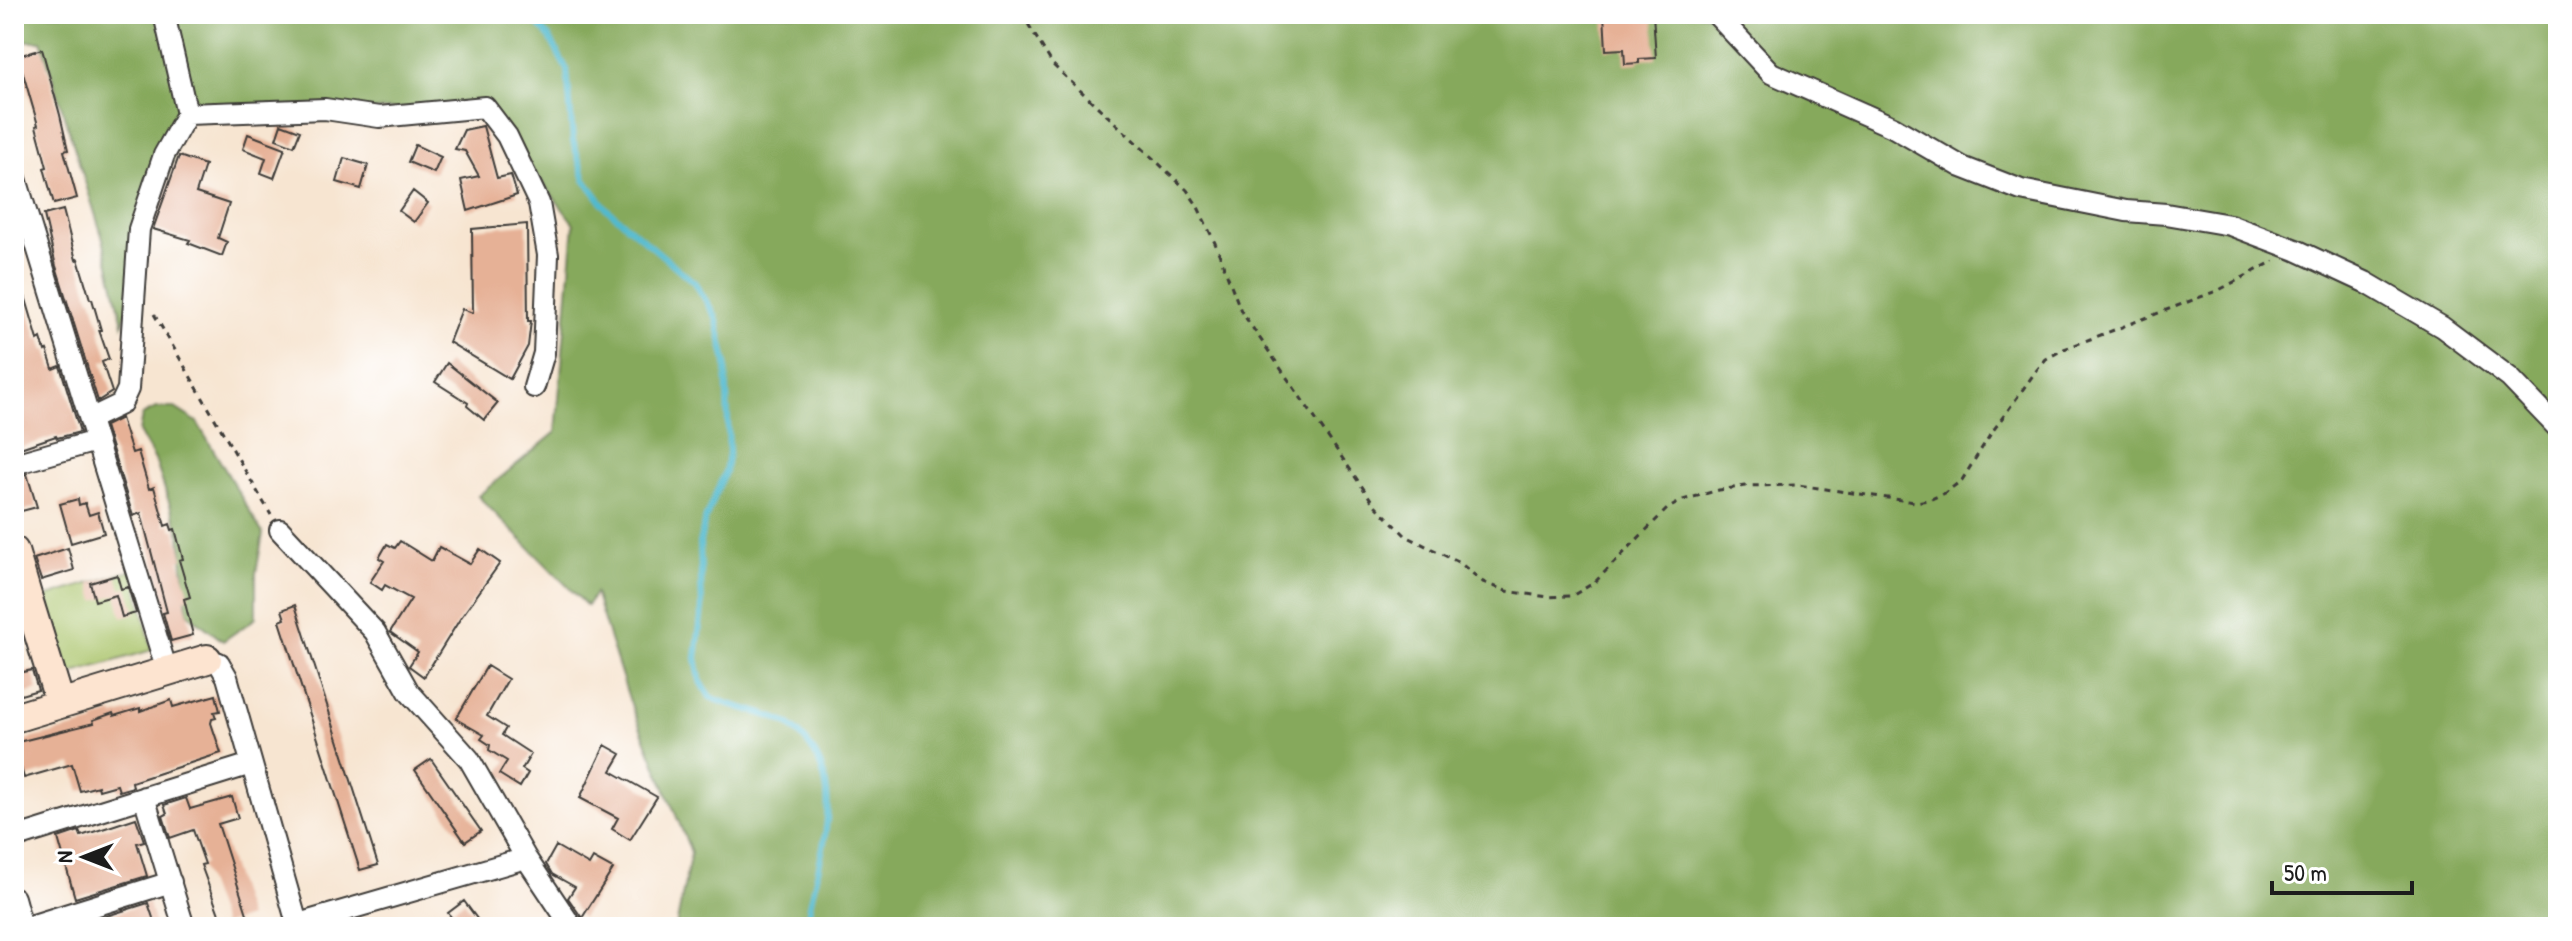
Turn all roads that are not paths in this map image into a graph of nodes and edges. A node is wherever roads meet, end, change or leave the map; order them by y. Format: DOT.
graph roads {
  1 [pos="164,14"];
  2 [pos="1716,14"];
  3 [pos="187,114"];
  4 [pos="14,172"];
  5 [pos="20,208"];
  6 [pos="534,387"];
  7 [pos="90,419"];
  8 [pos="2558,428"];
  9 [pos="96,441"];
  10 [pos="14,464"];
  11 [pos="280,530"];
  12 [pos="19,577"];
  13 [pos="207,659"];
  14 [pos="167,671"];
  15 [pos="60,703"];
  16 [pos="14,718"];
  17 [pos="251,764"];
  18 [pos="144,797"];
  19 [pos="14,838"];
  20 [pos="526,858"];
  21 [pos="171,882"];
  22 [pos="14,898"];
  23 [pos="298,926"];
  24 [pos="25,927"];
  25 [pos="184,927"];
  26 [pos="572,927"];
  1 -- 3 [label="street"];
  2 -- 8 [label="street"];
  3 -- 6 [label="street"];
  3 -- 7 [label="street"];
  4 -- 5 [label="street"];
  5 -- 7 [label="street"];
  7 -- 9 [label="street"];
  9 -- 10 [label="street"];
  9 -- 14 [label="street"];
  11 -- 20 [label="street"];
  12 -- 15 [label="street"];
  13 -- 14 [label="street"];
  13 -- 17 [label="street"];
  14 -- 15 [label="street"];
  15 -- 16 [label="street"];
  17 -- 18 [label="street"];
  17 -- 23 [label="street"];
  18 -- 19 [label="street"];
  18 -- 21 [label="street"];
  20 -- 23 [label="street"];
  20 -- 26 [label="street"];
  21 -- 24 [label="street"];
  21 -- 25 [label="street"];
  22 -- 24 [label="street"];
}
